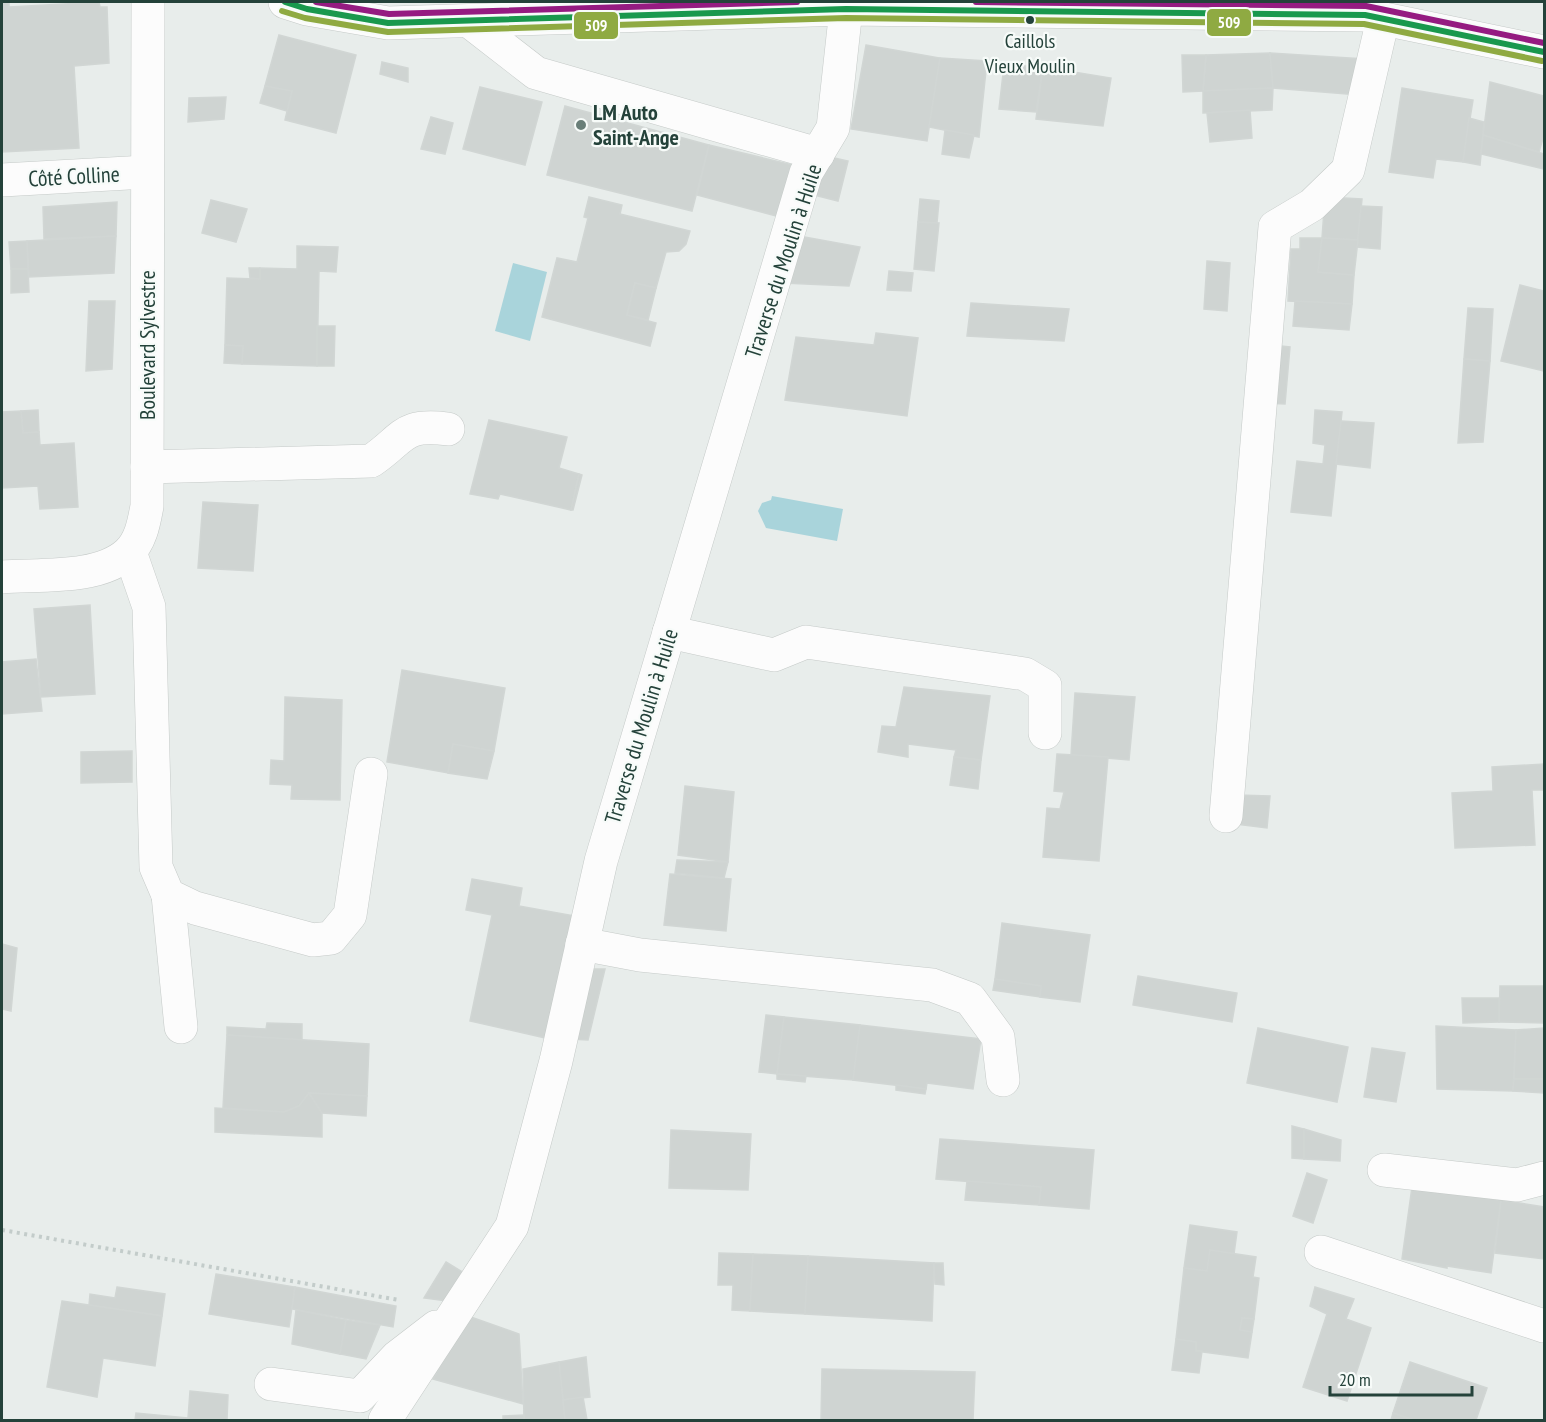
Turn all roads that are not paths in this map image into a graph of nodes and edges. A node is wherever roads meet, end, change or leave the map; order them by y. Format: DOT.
graph roads {
  1 [pos="147,2"];
  2 [pos="285,2"];
  3 [pos="860,6"];
  4 [pos="1372,12"];
  5 [pos="469,21"];
  6 [pos="1545,52"];
  7 [pos="818,154"];
  8 [pos="146,172"];
  9 [pos="2,180"];
  10 [pos="448,429"];
  11 [pos="147,467"];
  12 [pos="130,552"];
  13 [pos="2,577"];
  14 [pos="669,632"];
  15 [pos="1045,733"];
  16 [pos="370,774"];
  17 [pos="1226,816"];
  18 [pos="168,895"];
  19 [pos="582,944"];
  20 [pos="181,1027"];
  21 [pos="1003,1080"];
  22 [pos="1384,1170"];
  23 [pos="1545,1178"];
  24 [pos="1321,1252"];
  25 [pos="456,1310"];
  26 [pos="1545,1326"];
  27 [pos="271,1384"];
  28 [pos="385,1420"];
  1 -- 8 [label="street, Boulevard Sylvestre"];
  2 -- 5 [label="street"];
  3 -- 4 [label="street"];
  3 -- 5 [label="street"];
  3 -- 7 [label="street, Traverse du Moulin à Huile"];
  4 -- 6 [label="street"];
  4 -- 17 [label="street"];
  5 -- 7 [label="street"];
  7 -- 14 [label="street, Traverse du Moulin à Huile"];
  8 -- 9 [label="street, Côté Colline"];
  8 -- 11 [label="street, Boulevard Sylvestre"];
  10 -- 11 [label="street"];
  11 -- 12 [label="street, Boulevard Sylvestre"];
  12 -- 13 [label="street"];
  12 -- 18 [label="street"];
  14 -- 15 [label="street"];
  14 -- 19 [label="street, Traverse du Moulin à Huile"];
  16 -- 18 [label="street"];
  18 -- 20 [label="street"];
  19 -- 21 [label="street"];
  19 -- 25 [label="street, Traverse du Moulin à Huile"];
  22 -- 23 [label="street"];
  24 -- 26 [label="street"];
  25 -- 27 [label="street"];
  25 -- 28 [label="street, Traverse du Moulin à Huile"];
}
